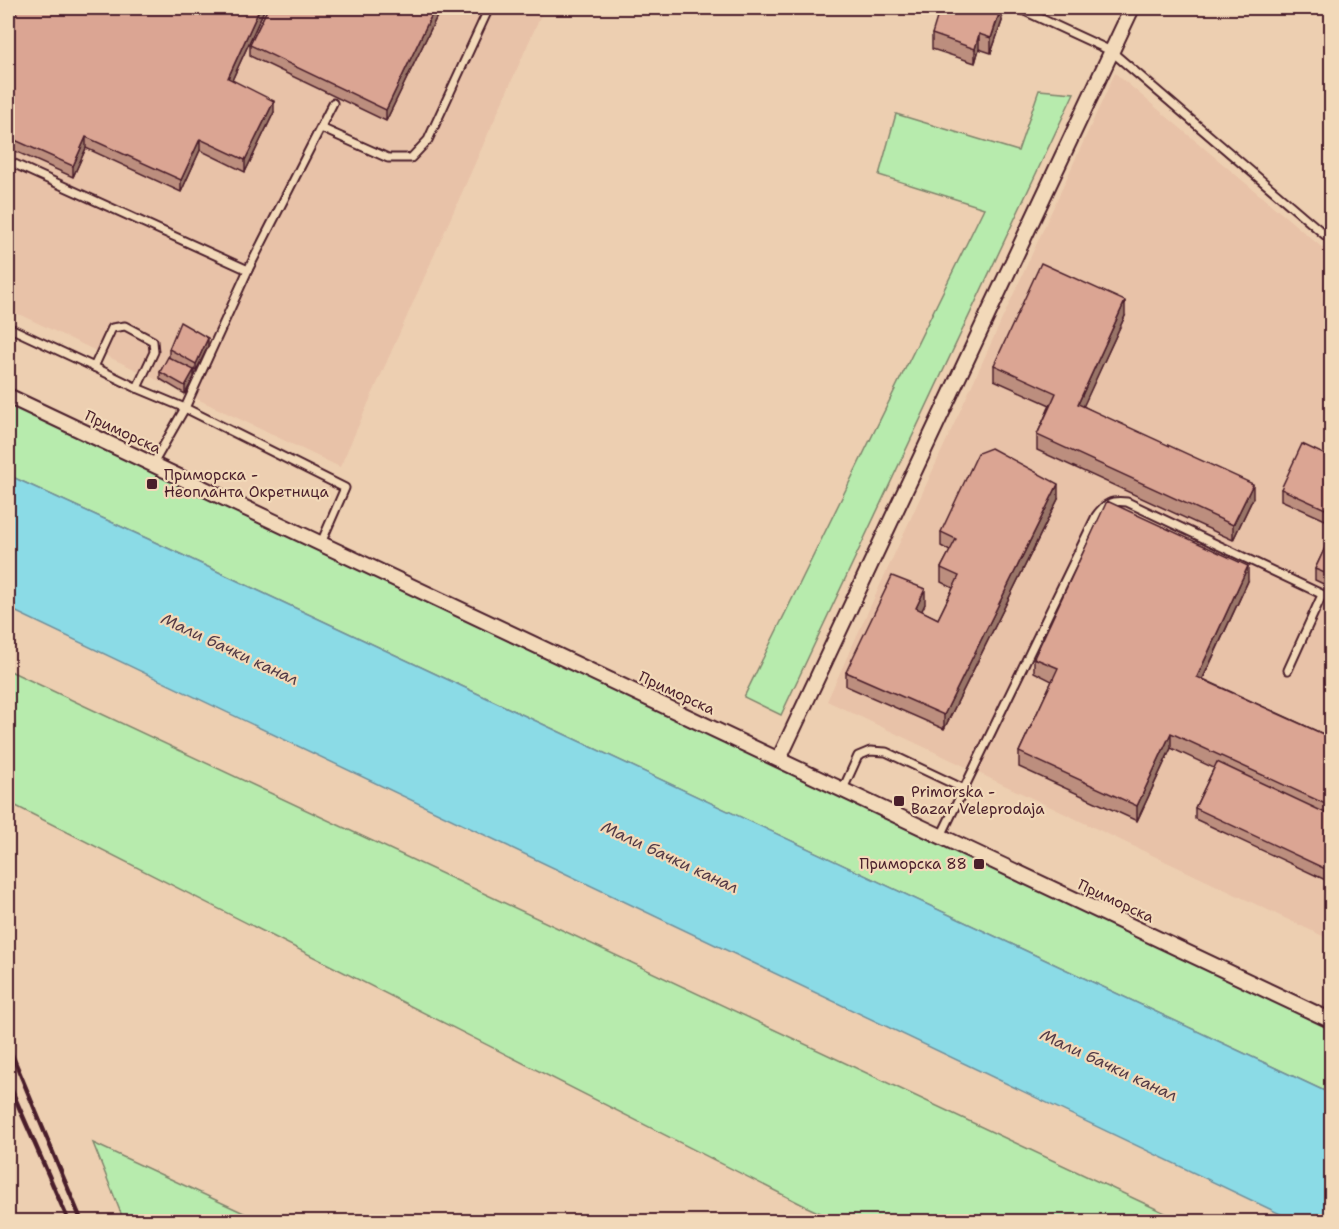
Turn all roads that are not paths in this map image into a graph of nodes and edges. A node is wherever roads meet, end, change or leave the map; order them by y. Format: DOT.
graph roads {
  1 [pos="12,8"];
  2 [pos="489,8"];
  3 [pos="1018,8"];
  4 [pos="1132,8"];
  5 [pos="8,18"];
  6 [pos="1111,51"];
  7 [pos="333,104"];
  8 [pos="321,128"];
  9 [pos="8,161"];
  10 [pos="1332,240"];
  11 [pos="248,270"];
  12 [pos="8,327"];
  13 [pos="94,367"];
  14 [pos="137,388"];
  15 [pos="8,396"];
  16 [pos="184,408"];
  17 [pos="153,464"];
  18 [pos="321,543"];
  19 [pos="1322,595"];
  20 [pos="1332,599"];
  21 [pos="1288,669"];
  22 [pos="779,759"];
  23 [pos="843,789"];
  24 [pos="964,789"];
  25 [pos="941,836"];
  26 [pos="1332,1021"];
  1 -- 5 [label="lane"];
  2 -- 8 [label="lane"];
  3 -- 6 [label="lane"];
  4 -- 6 [label="street"];
  6 -- 10 [label="lane"];
  6 -- 22 [label="street"];
  7 -- 8 [label="lane"];
  8 -- 11 [label="lane"];
  9 -- 11 [label="lane"];
  11 -- 16 [label="lane"];
  12 -- 13 [label="lane"];
  13 -- 14 [label="lane"];
  13 -- 14 [label="lane"];
  14 -- 16 [label="lane"];
  15 -- 17 [label="street, Приморска"];
  16 -- 17 [label="lane"];
  16 -- 18 [label="lane"];
  17 -- 18 [label="street, Приморска"];
  18 -- 22 [label="street, Приморска"];
  19 -- 20 [label="lane"];
  19 -- 21 [label="lane"];
  19 -- 24 [label="lane"];
  22 -- 23 [label="street, Приморска"];
  23 -- 24 [label="lane"];
  23 -- 25 [label="street, Приморска"];
  24 -- 25 [label="lane"];
  25 -- 26 [label="street, Приморска"];
}
